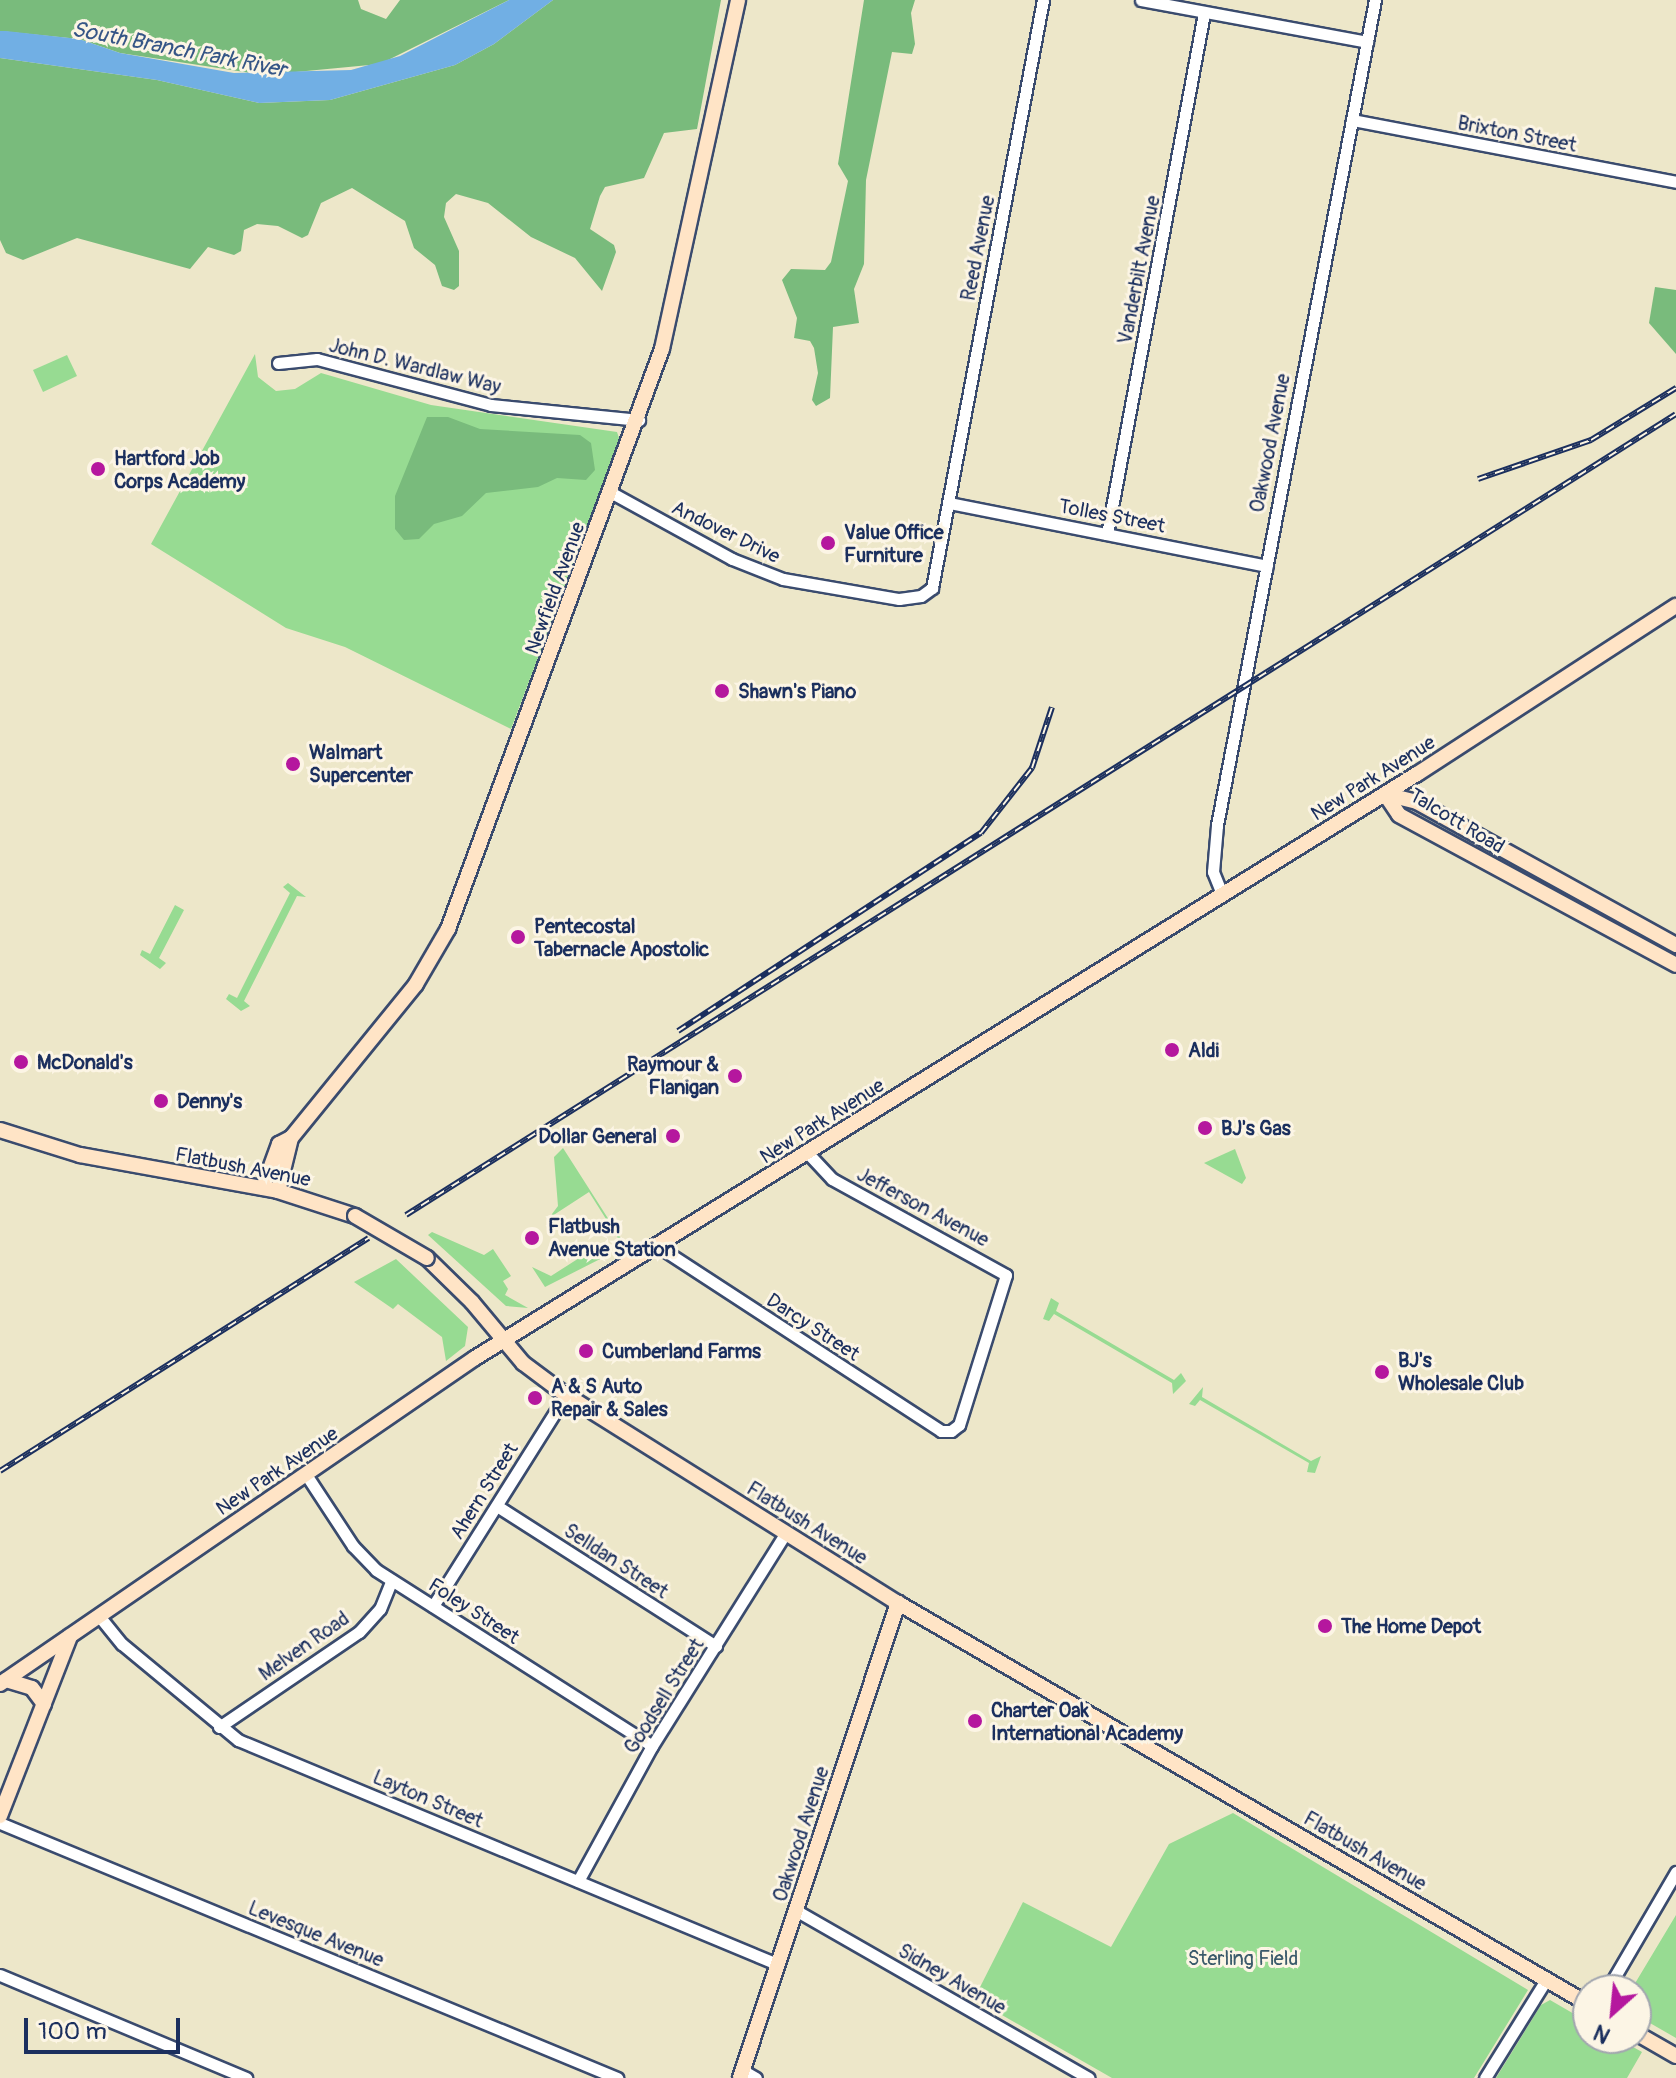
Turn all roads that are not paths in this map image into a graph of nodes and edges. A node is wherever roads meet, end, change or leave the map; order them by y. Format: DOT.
graph roads {
  1 [pos="738,0"];
  2 [pos="1043,0"];
  3 [pos="1141,0"];
  4 [pos="1375,0"];
  5 [pos="1204,13"];
  6 [pos="1367,42"];
  7 [pos="1352,120"];
  8 [pos="1676,182"];
  9 [pos="278,363"];
  10 [pos="639,420"];
  11 [pos="612,493"];
  12 [pos="949,503"];
  13 [pos="1107,534"];
  14 [pos="1267,566"];
  15 [pos="1676,606"];
  16 [pos="1385,794"];
  17 [pos="1544,872"];
  18 [pos="1535,888"];
  19 [pos="1222,894"];
  20 [pos="1650,931"];
  21 [pos="1676,945"];
  22 [pos="1641,947"];
  23 [pos="1676,965"];
  24 [pos="0,1130"];
  25 [pos="291,1138"];
  26 [pos="808,1153"];
  27 [pos="263,1188"];
  28 [pos="278,1191"];
  29 [pos="659,1247"];
  30 [pos="504,1343"];
  31 [pos="566,1395"];
  32 [pos="951,1431"];
  33 [pos="307,1476"];
  34 [pos="497,1506"];
  35 [pos="786,1532"];
  36 [pos="392,1580"];
  37 [pos="898,1603"];
  38 [pos="433,1606"];
  39 [pos="99,1616"];
  40 [pos="70,1636"];
  41 [pos="716,1646"];
  42 [pos="3,1682"];
  43 [pos="44,1704"];
  44 [pos="219,1727"];
  45 [pos="652,1746"];
  46 [pos="0,1816"];
  47 [pos="0,1823"];
  48 [pos="1676,1872"];
  49 [pos="578,1881"];
  50 [pos="797,1911"];
  51 [pos="777,1964"];
  52 [pos="1616,1974"];
  53 [pos="0,1975"];
  54 [pos="1546,1980"];
  55 [pos="1572,1995"];
  56 [pos="1652,2042"];
  57 [pos="1676,2056"];
  58 [pos="746,2075"];
  59 [pos="246,2078"];
  60 [pos="617,2078"];
  61 [pos="1089,2078"];
  62 [pos="1485,2078"];
  1 -- 10 [label="street, Newfield Avenue"];
  2 -- 12 [label="street, Reed Avenue"];
  3 -- 5 [label="street"];
  4 -- 6 [label="street, Oakwood Avenue"];
  5 -- 6 [label="street"];
  5 -- 13 [label="street, Vanderbilt Avenue"];
  6 -- 7 [label="street, Oakwood Avenue"];
  7 -- 8 [label="street, Brixton Street"];
  7 -- 14 [label="street, Oakwood Avenue"];
  9 -- 10 [label="street, John D. Wardlaw Way"];
  10 -- 11 [label="street, Newfield Avenue"];
  11 -- 12 [label="street, Andover Drive"];
  11 -- 25 [label="street, Newfield Avenue"];
  12 -- 13 [label="street, Tolles Street"];
  13 -- 14 [label="street, Tolles Street"];
  14 -- 19 [label="street, Oakwood Avenue"];
  15 -- 16 [label="street, New Park Avenue"];
  16 -- 17 [label="street, Talcott Road"];
  16 -- 18 [label="street, Talcott Road"];
  16 -- 19 [label="street, New Park Avenue"];
  17 -- 18 [label="street"];
  17 -- 20 [label="street, Talcott Road"];
  18 -- 22 [label="street, Talcott Road"];
  19 -- 26 [label="street, New Park Avenue"];
  20 -- 21 [label="street, Talcott Road"];
  20 -- 22 [label="street"];
  22 -- 23 [label="street, Talcott Road"];
  24 -- 27 [label="street, Flatbush Avenue"];
  25 -- 27 [label="street, Newfield Avenue"];
  25 -- 28 [label="street, Newfield Avenue"];
  26 -- 29 [label="street, New Park Avenue"];
  26 -- 32 [label="street, Jefferson Avenue"];
  27 -- 28 [label="street, Flatbush Avenue"];
  28 -- 30 [label="street, Flatbush Avenue, bridge"];
  29 -- 30 [label="street, New Park Avenue"];
  29 -- 32 [label="street, Darcy Street"];
  30 -- 31 [label="street, Flatbush Avenue"];
  30 -- 33 [label="street, New Park Avenue"];
  31 -- 34 [label="street, Ahern Street"];
  31 -- 35 [label="street, Flatbush Avenue"];
  33 -- 36 [label="street, Foley Street"];
  33 -- 39 [label="street, New Park Avenue"];
  34 -- 38 [label="street, Ahern Street"];
  34 -- 41 [label="street, Selldan Street"];
  35 -- 37 [label="street, Flatbush Avenue"];
  35 -- 41 [label="street, Goodsell Street"];
  36 -- 38 [label="street, Foley Street"];
  36 -- 44 [label="street, Melven Road"];
  37 -- 50 [label="street, Oakwood Avenue"];
  37 -- 54 [label="street, Flatbush Avenue"];
  38 -- 45 [label="street, Foley Street"];
  39 -- 40 [label="street, New Park Avenue"];
  39 -- 44 [label="street, Layton Street"];
  40 -- 42 [label="street, New Park Avenue"];
  40 -- 43 [label="street"];
  41 -- 45 [label="street, Goodsell Street"];
  42 -- 43 [label="street"];
  43 -- 46 [label="street"];
  44 -- 49 [label="street, Layton Street"];
  45 -- 49 [label="street, Goodsell Street"];
  47 -- 60 [label="street, Levesque Avenue"];
  48 -- 52 [label="street"];
  49 -- 51 [label="street, Layton Street"];
  50 -- 51 [label="street, Oakwood Avenue"];
  50 -- 61 [label="street, Sidney Avenue"];
  51 -- 58 [label="street, Oakwood Avenue"];
  53 -- 59 [label="street"];
  54 -- 55 [label="street, Flatbush Avenue"];
  54 -- 62 [label="street"];
  56 -- 57 [label="street"];
}
